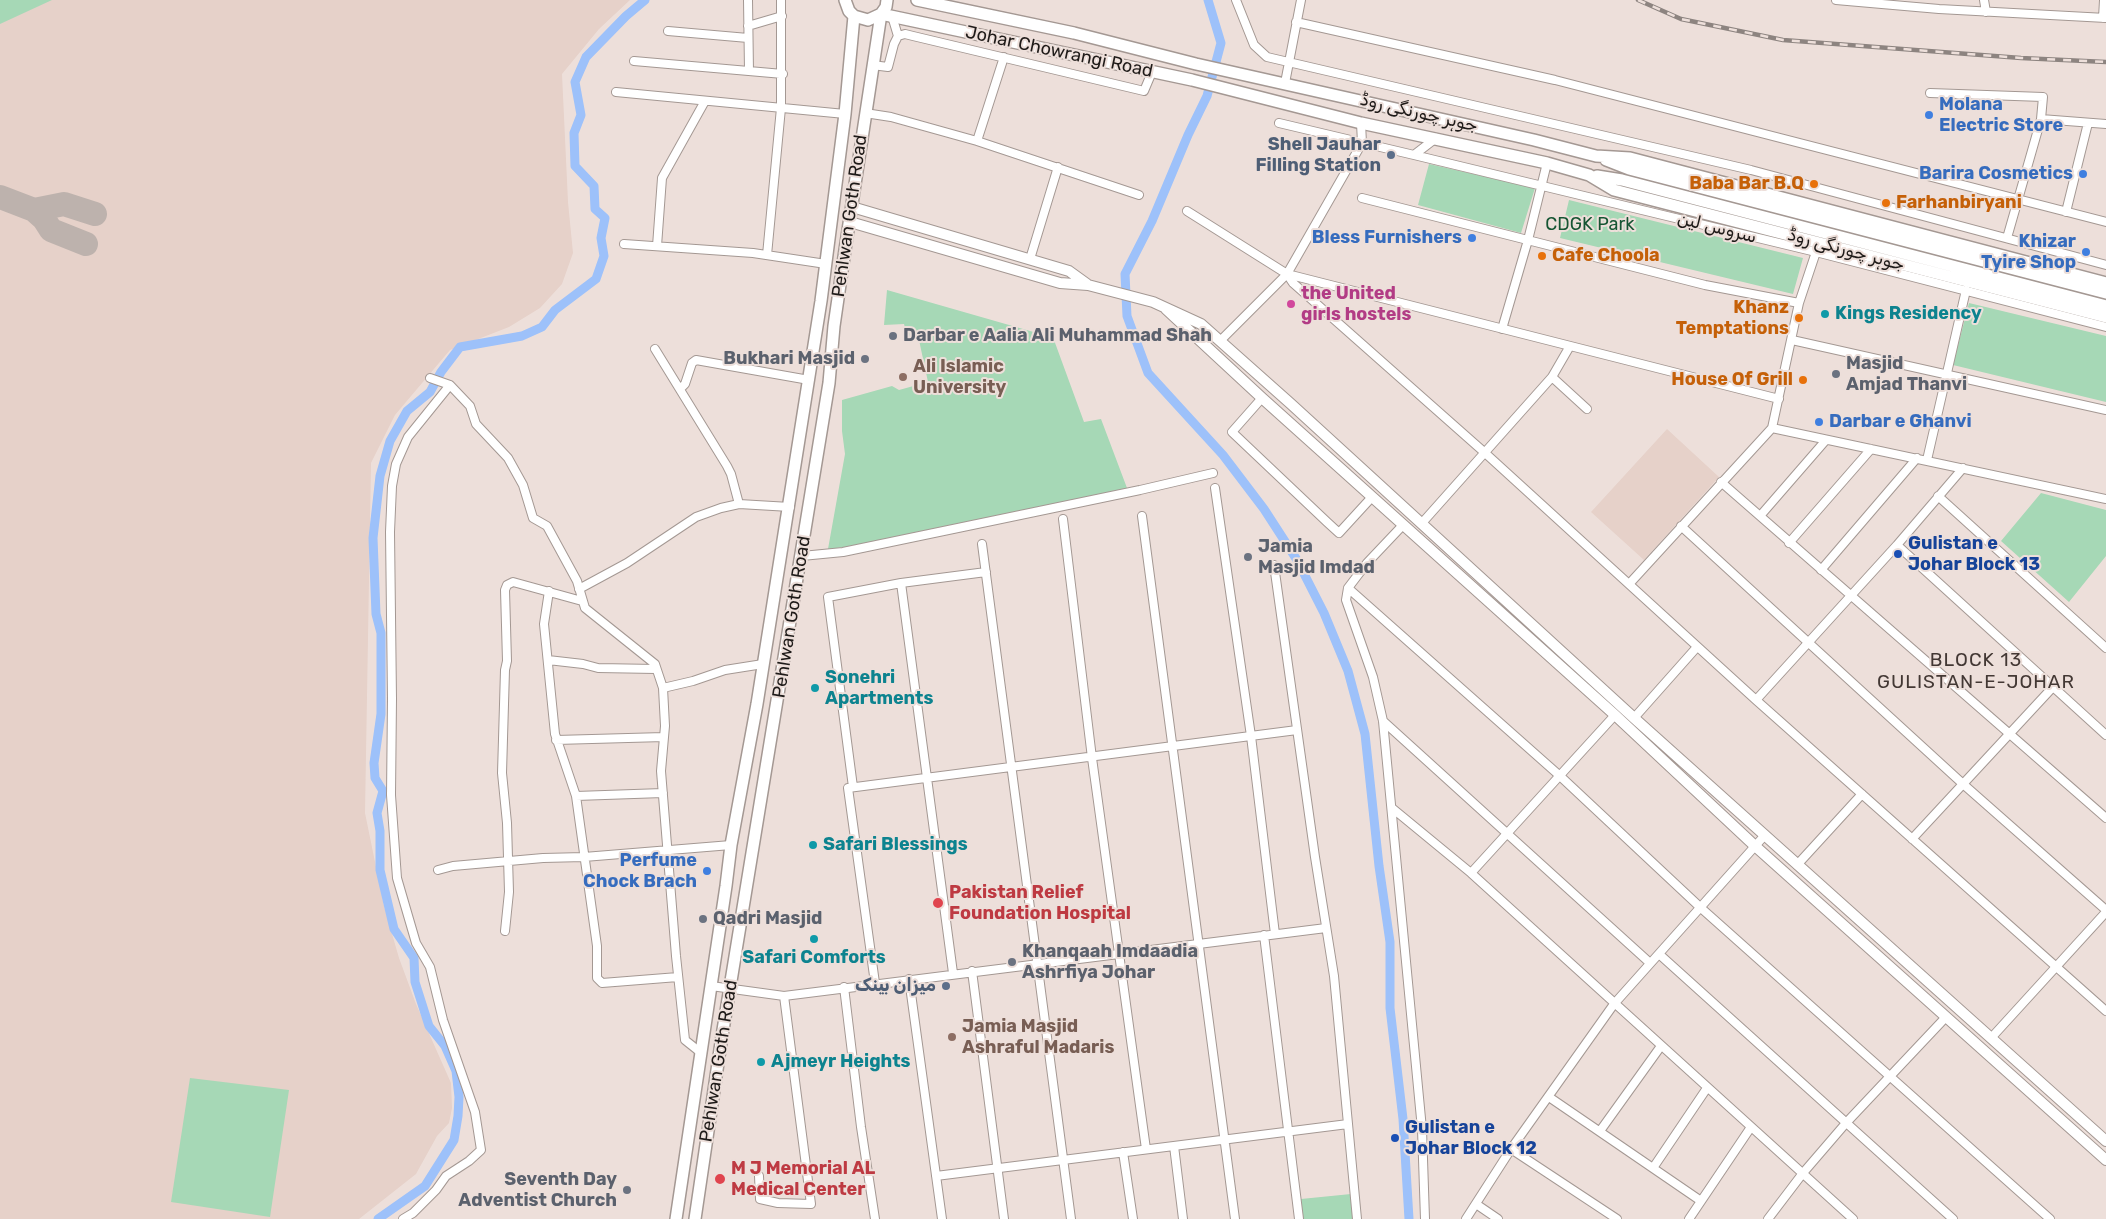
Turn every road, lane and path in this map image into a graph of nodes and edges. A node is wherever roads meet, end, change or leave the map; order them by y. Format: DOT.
graph roads {
  1 [pos="748,0"];
  2 [pos="781,0"];
  3 [pos="845,0"];
  4 [pos="887,0"];
  5 [pos="917,0"];
  6 [pos="1236,0"];
  7 [pos="1301,0"];
  8 [pos="1836,0"];
  9 [pos="1936,0"];
  10 [pos="1984,0"];
  11 [pos="2104,0"];
  12 [pos="1938,9"];
  13 [pos="1986,12"];
  14 [pos="886,15"];
  15 [pos="782,16"];
  16 [pos="854,16"];
  17 [pos="2105,18"];
  18 [pos="1296,22"];
  19 [pos="748,26"];
  20 [pos="668,31"];
  21 [pos="898,36"];
  22 [pos="748,38"];
  23 [pos="1004,57"];
  24 [pos="634,61"];
  25 [pos="1289,61"];
  26 [pos="872,65"];
  27 [pos="749,71"];
  28 [pos="1152,72"];
  29 [pos="1241,73"];
  30 [pos="782,74"];
  31 [pos="1286,83"];
  32 [pos="616,92"];
  33 [pos="1237,92"];
  34 [pos="1930,93"];
  35 [pos="705,101"];
  36 [pos="781,108"];
  37 [pos="865,113"];
  38 [pos="845,114"];
  39 [pos="2042,120"];
  40 [pos="1279,123"];
  41 [pos="1361,123"];
  42 [pos="2088,123"];
  43 [pos="2106,124"];
  44 [pos="1436,138"];
  45 [pos="977,141"];
  46 [pos="1362,143"];
  47 [pos="1414,155"];
  48 [pos="1596,156"];
  49 [pos="1547,164"];
  50 [pos="1058,167"];
  51 [pos="1589,175"];
  52 [pos="1542,184"];
  53 [pos="1614,190"];
  54 [pos="1139,195"];
  55 [pos="1362,198"];
  56 [pos="2018,200"];
  57 [pos="1612,202"];
  58 [pos="852,207"];
  59 [pos="1187,211"];
  60 [pos="2066,212"];
  61 [pos="850,222"];
  62 [pos="2106,222"];
  63 [pos="2007,238"];
  64 [pos="1528,240"];
  65 [pos="624,244"];
  66 [pos="657,246"];
  67 [pos="1816,252"];
  68 [pos="766,255"];
  69 [pos="1030,259"];
  70 [pos="826,264"];
  71 [pos="2106,264"];
  72 [pos="1287,274"];
  73 [pos="2106,283"];
  74 [pos="1088,284"];
  75 [pos="1966,290"];
  76 [pos="2106,293"];
  77 [pos="1158,303"];
  78 [pos="1799,303"];
  79 [pos="2106,306"];
  80 [pos="819,314"];
  81 [pos="836,316"];
  82 [pos="2106,317"];
  83 [pos="2106,327"];
  84 [pos="1502,329"];
  85 [pos="1792,340"];
  86 [pos="1220,341"];
  87 [pos="1570,346"];
  88 [pos="655,349"];
  89 [pos="1946,374"];
  90 [pos="1552,377"];
  91 [pos="430,378"];
  92 [pos="809,380"];
  93 [pos="446,384"];
  94 [pos="680,390"];
  95 [pos="1262,398"];
  96 [pos="1779,399"];
  97 [pos="1587,409"];
  98 [pos="2106,410"];
  99 [pos="1772,428"];
  100 [pos="1826,440"];
  101 [pos="1871,449"];
  102 [pos="1484,452"];
  103 [pos="1917,458"];
  104 [pos="1927,460"];
  105 [pos="1962,468"];
  106 [pos="1213,473"];
  107 [pos="1721,482"];
  108 [pos="1215,488"];
  109 [pos="1938,496"];
  110 [pos="1372,497"];
  111 [pos="2106,499"];
  112 [pos="739,504"];
  113 [pos="790,507"];
  114 [pos="1142,516"];
  115 [pos="1760,516"];
  116 [pos="1063,520"];
  117 [pos="1422,523"];
  118 [pos="1403,525"];
  119 [pos="1681,526"];
  120 [pos="1790,543"];
  121 [pos="982,544"];
  122 [pos="1897,545"];
  123 [pos="802,556"];
  124 [pos="1274,565"];
  125 [pos="1821,570"];
  126 [pos="986,572"];
  127 [pos="1630,583"];
  128 [pos="901,584"];
  129 [pos="1348,588"];
  130 [pos="579,590"];
  131 [pos="549,592"];
  132 [pos="1850,596"];
  133 [pos="582,600"];
  134 [pos="1809,641"];
  135 [pos="1697,647"];
  136 [pos="2106,648"];
  137 [pos="548,660"];
  138 [pos="764,664"];
  139 [pos="656,669"];
  140 [pos="1579,669"];
  141 [pos="1572,677"];
  142 [pos="663,688"];
  143 [pos="2052,688"];
  144 [pos="1756,700"];
  145 [pos="1614,715"];
  146 [pos="1634,718"];
  147 [pos="1383,721"];
  148 [pos="1297,730"];
  149 [pos="2011,733"];
  150 [pos="2106,735"];
  151 [pos="1251,736"];
  152 [pos="664,737"];
  153 [pos="556,740"];
  154 [pos="1172,747"];
  155 [pos="1092,758"];
  156 [pos="1010,767"];
  157 [pos="1560,776"];
  158 [pos="928,778"];
  159 [pos="1963,784"];
  160 [pos="853,787"];
  161 [pos="663,793"];
  162 [pos="1862,794"];
  163 [pos="576,796"];
  164 [pos="1392,808"];
  165 [pos="2106,818"];
  166 [pos="1507,835"];
  167 [pos="1765,835"];
  168 [pos="1912,839"];
  169 [pos="730,845"];
  170 [pos="1755,846"];
  171 [pos="668,850"];
  172 [pos="584,857"];
  173 [pos="509,862"];
  174 [pos="1797,865"];
  175 [pos="438,870"];
  176 [pos="1471,873"];
  177 [pos="1701,908"];
  178 [pos="2106,911"];
  179 [pos="1326,928"];
  180 [pos="505,932"];
  181 [pos="1275,934"];
  182 [pos="1264,935"];
  183 [pos="1198,943"];
  184 [pos="1119,953"];
  185 [pos="1659,954"];
  186 [pos="1037,963"];
  187 [pos="1650,963"];
  188 [pos="2057,968"];
  189 [pos="972,971"];
  190 [pos="954,973"];
  191 [pos="1920,973"];
  192 [pos="678,977"];
  193 [pos="909,979"];
  194 [pos="875,983"];
  195 [pos="1910,984"];
  196 [pos="711,986"];
  197 [pos="844,987"];
  198 [pos="730,988"];
  199 [pos="784,996"];
  200 [pos="1614,1004"];
  201 [pos="2106,1011"];
  202 [pos="1946,1017"];
  203 [pos="1992,1037"];
  204 [pos="1661,1046"];
  205 [pos="700,1052"];
  206 [pos="1891,1078"];
  207 [pos="1708,1088"];
  208 [pos="1549,1097"];
  209 [pos="693,1100"];
  210 [pos="712,1102"];
  211 [pos="1846,1123"];
  212 [pos="1348,1124"];
  213 [pos="1751,1127"];
  214 [pos="1600,1131"];
  215 [pos="1287,1132"];
  216 [pos="1225,1140"];
  217 [pos="2106,1141"];
  218 [pos="1174,1146"];
  219 [pos="1146,1149"];
  220 [pos="1511,1149"];
  221 [pos="1123,1152"];
  222 [pos="1064,1159"];
  223 [pos="2106,1160"];
  224 [pos="997,1168"];
  225 [pos="1653,1168"];
  226 [pos="1802,1173"];
  227 [pos="759,1176"];
  228 [pos="936,1176"];
  229 [pos="1702,1201"];
  230 [pos="678,1202"];
  231 [pos="1476,1204"];
  232 [pos="697,1206"];
  233 [pos="403,1219"];
  234 [pos="676,1219"];
  235 [pos="695,1219"];
  236 [pos="875,1219"];
  237 [pos="942,1219"];
  238 [pos="1004,1219"];
  239 [pos="1071,1219"];
  240 [pos="1133,1219"];
  241 [pos="1183,1219"];
  242 [pos="1235,1219"];
  243 [pos="1299,1219"];
  244 [pos="1358,1219"];
  245 [pos="1425,1219"];
  246 [pos="1466,1219"];
  247 [pos="1498,1219"];
  248 [pos="1617,1219"];
  249 [pos="1689,1219"];
  250 [pos="1768,1219"];
  251 [pos="1853,1219"];
  252 [pos="1953,1219"];
  253 [pos="2050,1219"];
  1 -- 19 [label="street"];
  2 -- 15 [label="street"];
  3 -- 16 [label="main road"];
  4 -- 14 [label="main road, Pehlwan Goth Road"];
  5 -- 29 [label="main road, Johar Chowrangi Road"];
  6 -- 25 [label="street"];
  7 -- 18 [label="street"];
  8 -- 12 [label="street"];
  9 -- 12 [label="street"];
  10 -- 13 [label="street"];
  11 -- 17 [label="street"];
  12 -- 13 [label="street"];
  13 -- 17 [label="street"];
  14 -- 16 [label="main road, Johar Chowrangi Road"];
  14 -- 21 [label="street"];
  14 -- 26 [label="main road, Pehlwan Goth Road"];
  14 -- 28 [label="main road, Johar Chowrangi Road"];
  15 -- 19 [label="street"];
  15 -- 30 [label="street"];
  16 -- 38 [label="main road, Pehlwan Goth Road"];
  18 -- 25 [label="street"];
  18 -- 56 [label="street"];
  19 -- 22 [label="street"];
  20 -- 22 [label="street"];
  21 -- 23 [label="street"];
  21 -- 26 [label="street"];
  22 -- 27 [label="street"];
  23 -- 28 [label="street"];
  23 -- 45 [label="street"];
  24 -- 27 [label="street"];
  25 -- 31 [label="street"];
  25 -- 63 [label="street"];
  26 -- 37 [label="main road, Pehlwan Goth Road"];
  27 -- 30 [label="street"];
  28 -- 33 [label="main road, Johar Chowrangi Road"];
  29 -- 31 [label="main road, جوہر چورنگی روڈ"];
  30 -- 36 [label="street"];
  31 -- 48 [label="main road, جوہر چورنگی روڈ"];
  32 -- 35 [label="street"];
  33 -- 41 [label="main road, جوہر چورنگی روڈ"];
  34 -- 39 [label="street"];
  35 -- 36 [label="street"];
  35 -- 66 [label="street"];
  36 -- 38 [label="street"];
  36 -- 68 [label="street"];
  37 -- 45 [label="street"];
  37 -- 58 [label="main road, Pehlwan Goth Road"];
  38 -- 70 [label="main road, Pehlwan Goth Road"];
  39 -- 42 [label="street"];
  39 -- 56 [label="street"];
  40 -- 46 [label="street, سروس لین"];
  41 -- 44 [label="main road, جوہر چورنگی روڈ"];
  41 -- 46 [label="street"];
  42 -- 43 [label="street"];
  42 -- 60 [label="street"];
  44 -- 47 [label="street"];
  44 -- 49 [label="main road, جوہر چورنگی روڈ"];
  45 -- 50 [label="street"];
  46 -- 47 [label="street, سروس لین"];
  46 -- 72 [label="street"];
  47 -- 52 [label="street, سروس لین"];
  48 -- 73 [label="main road, جوہر چورنگی روڈ"];
  48 -- 76 [label="main road, جوہر چورنگی روڈ"];
  49 -- 51 [label="main road, جوہر چورنگی روڈ"];
  49 -- 52 [label="street"];
  50 -- 54 [label="street"];
  50 -- 69 [label="street"];
  51 -- 53 [label="main road, جوہر چورنگی روڈ"];
  51 -- 79 [label="main road, جوہر چورنگی روڈ"];
  52 -- 57 [label="street, سروس لین"];
  52 -- 64 [label="street"];
  53 -- 57 [label="main road"];
  53 -- 82 [label="main road, جوہر چورنگی روڈ"];
  55 -- 64 [label="street"];
  56 -- 60 [label="street"];
  56 -- 63 [label="street"];
  57 -- 67 [label="street, سروس لین"];
  58 -- 61 [label="main road, Pehlwan Goth Road"];
  58 -- 69 [label="street"];
  59 -- 72 [label="street"];
  60 -- 62 [label="street"];
  61 -- 74 [label="street"];
  61 -- 81 [label="main road, Pehlwan Goth Road"];
  63 -- 71 [label="street"];
  64 -- 78 [label="street"];
  64 -- 84 [label="street"];
  65 -- 66 [label="street"];
  66 -- 68 [label="street"];
  67 -- 75 [label="street, سروس لین"];
  67 -- 78 [label="street"];
  68 -- 70 [label="street"];
  69 -- 74 [label="street"];
  70 -- 80 [label="main road, Pehlwan Goth Road"];
  72 -- 84 [label="street"];
  72 -- 86 [label="street"];
  72 -- 102 [label="street"];
  74 -- 77 [label="street"];
  75 -- 83 [label="street, سروس لین"];
  75 -- 89 [label="street"];
  77 -- 86 [label="street"];
  77 -- 95 [label="street"];
  78 -- 85 [label="street"];
  80 -- 81 [label="main road"];
  80 -- 92 [label="main road, Pehlwan Goth Road"];
  81 -- 123 [label="main road, Pehlwan Goth Road"];
  84 -- 87 [label="street"];
  85 -- 89 [label="street"];
  85 -- 96 [label="street"];
  86 -- 117 [label="street"];
  87 -- 90 [label="street"];
  87 -- 96 [label="street"];
  88 -- 94 [label="street"];
  89 -- 98 [label="street"];
  89 -- 104 [label="street"];
  90 -- 97 [label="street"];
  90 -- 102 [label="street"];
  91 -- 93 [label="street"];
  92 -- 94 [label="street"];
  92 -- 113 [label="main road, Pehlwan Goth Road"];
  93 -- 130 [label="street"];
  93 -- 233 [label="street"];
  94 -- 112 [label="street"];
  95 -- 110 [label="street"];
  95 -- 110 [label="street"];
  96 -- 99 [label="street"];
  99 -- 100 [label="street"];
  99 -- 107 [label="street"];
  100 -- 101 [label="street"];
  100 -- 115 [label="street"];
  101 -- 103 [label="street"];
  101 -- 120 [label="street"];
  102 -- 117 [label="street"];
  102 -- 127 [label="street"];
  103 -- 104 [label="street"];
  103 -- 125 [label="street"];
  104 -- 105 [label="street"];
  105 -- 109 [label="street"];
  105 -- 111 [label="street"];
  106 -- 123 [label="street"];
  107 -- 115 [label="street"];
  107 -- 119 [label="street"];
  108 -- 151 [label="street"];
  109 -- 122 [label="street"];
  109 -- 136 [label="street"];
  110 -- 118 [label="street"];
  112 -- 113 [label="street"];
  112 -- 130 [label="street"];
  113 -- 138 [label="main road, Pehlwan Goth Road"];
  114 -- 154 [label="street"];
  115 -- 120 [label="street"];
  116 -- 155 [label="street"];
  117 -- 140 [label="street"];
  118 -- 129 [label="street"];
  118 -- 141 [label="street"];
  119 -- 127 [label="street"];
  119 -- 134 [label="street"];
  120 -- 125 [label="street"];
  121 -- 126 [label="street"];
  122 -- 132 [label="street"];
  122 -- 143 [label="street"];
  123 -- 198 [label="main road, Pehlwan Goth Road"];
  124 -- 148 [label="street"];
  125 -- 132 [label="street"];
  126 -- 128 [label="street"];
  126 -- 156 [label="street"];
  127 -- 135 [label="street"];
  128 -- 158 [label="street"];
  128 -- 160 [label="street"];
  129 -- 147 [label="street"];
  129 -- 157 [label="street"];
  130 -- 133 [label="street"];
  131 -- 133 [label="street"];
  131 -- 137 [label="street"];
  131 -- 173 [label="street"];
  132 -- 134 [label="street"];
  132 -- 149 [label="street"];
  133 -- 139 [label="street"];
  134 -- 144 [label="street"];
  134 -- 159 [label="street"];
  135 -- 144 [label="street"];
  135 -- 146 [label="street"];
  137 -- 139 [label="street"];
  137 -- 153 [label="street"];
  138 -- 142 [label="street"];
  138 -- 169 [label="main road, Pehlwan Goth Road"];
  139 -- 142 [label="street"];
  140 -- 141 [label="street"];
  140 -- 146 [label="street"];
  141 -- 145 [label="street"];
  142 -- 152 [label="street"];
  143 -- 149 [label="street"];
  143 -- 150 [label="street"];
  144 -- 162 [label="street"];
  145 -- 157 [label="street"];
  145 -- 170 [label="street"];
  146 -- 167 [label="street"];
  147 -- 164 [label="street"];
  147 -- 166 [label="street"];
  148 -- 151 [label="street"];
  148 -- 179 [label="street"];
  149 -- 159 [label="street"];
  149 -- 165 [label="street"];
  151 -- 154 [label="street"];
  151 -- 181 [label="street"];
  152 -- 153 [label="street"];
  152 -- 161 [label="street"];
  153 -- 163 [label="street"];
  154 -- 155 [label="street"];
  154 -- 183 [label="street"];
  155 -- 156 [label="street"];
  155 -- 184 [label="street"];
  156 -- 158 [label="street"];
  156 -- 186 [label="street"];
  157 -- 166 [label="street"];
  157 -- 177 [label="street"];
  158 -- 160 [label="street"];
  158 -- 190 [label="street"];
  159 -- 168 [label="street"];
  159 -- 178 [label="street"];
  160 -- 194 [label="street"];
  161 -- 163 [label="street"];
  161 -- 171 [label="street"];
  162 -- 168 [label="street"];
  162 -- 174 [label="street"];
  163 -- 172 [label="street"];
  164 -- 176 [label="street"];
  164 -- 245 [label="street"];
  166 -- 176 [label="street"];
  166 -- 187 [label="street"];
  167 -- 170 [label="street"];
  167 -- 174 [label="street"];
  168 -- 188 [label="street"];
  169 -- 171 [label="street"];
  169 -- 196 [label="main road, Pehlwan Goth Road"];
  170 -- 177 [label="street"];
  170 -- 195 [label="street"];
  171 -- 172 [label="street"];
  171 -- 192 [label="street"];
  172 -- 173 [label="street"];
  172 -- 192 [label="street"];
  173 -- 175 [label="street"];
  173 -- 180 [label="street"];
  174 -- 191 [label="street"];
  176 -- 200 [label="street"];
  177 -- 185 [label="street"];
  177 -- 206 [label="street"];
  178 -- 188 [label="street"];
  179 -- 181 [label="street"];
  179 -- 212 [label="street"];
  181 -- 182 [label="street"];
  182 -- 183 [label="street"];
  182 -- 215 [label="street"];
  183 -- 184 [label="street"];
  183 -- 216 [label="street"];
  184 -- 186 [label="street"];
  184 -- 219 [label="street"];
  185 -- 187 [label="street"];
  185 -- 211 [label="street"];
  186 -- 189 [label="street"];
  186 -- 222 [label="street"];
  187 -- 200 [label="street"];
  188 -- 201 [label="street"];
  188 -- 203 [label="street"];
  189 -- 190 [label="street"];
  189 -- 224 [label="street"];
  190 -- 193 [label="street"];
  191 -- 195 [label="street"];
  191 -- 203 [label="street"];
  192 -- 205 [label="street"];
  193 -- 194 [label="street"];
  193 -- 228 [label="street"];
  194 -- 197 [label="street"];
  195 -- 202 [label="street"];
  196 -- 198 [label="street"];
  196 -- 205 [label="main road, Pehlwan Goth Road"];
  197 -- 199 [label="street"];
  197 -- 236 [label="street"];
  198 -- 199 [label="street"];
  198 -- 210 [label="main road, Pehlwan Goth Road"];
  199 -- 227 [label="street"];
  200 -- 204 [label="street"];
  200 -- 208 [label="street"];
  202 -- 206 [label="street"];
  202 -- 223 [label="street"];
  203 -- 217 [label="street"];
  204 -- 207 [label="street"];
  204 -- 214 [label="street"];
  205 -- 209 [label="main road, Pehlwan Goth Road"];
  206 -- 211 [label="street"];
  206 -- 253 [label="street"];
  207 -- 213 [label="street"];
  207 -- 225 [label="street"];
  208 -- 214 [label="street"];
  208 -- 220 [label="street"];
  209 -- 210 [label="main road"];
  209 -- 230 [label="main road, Pehlwan Goth Road"];
  210 -- 232 [label="main road, Pehlwan Goth Road"];
  211 -- 226 [label="street"];
  211 -- 252 [label="street"];
  212 -- 215 [label="street"];
  212 -- 244 [label="street"];
  213 -- 226 [label="street"];
  213 -- 229 [label="street"];
  214 -- 225 [label="street"];
  215 -- 216 [label="street"];
  215 -- 243 [label="street"];
  216 -- 218 [label="street"];
  216 -- 242 [label="street"];
  218 -- 219 [label="street"];
  218 -- 241 [label="street"];
  219 -- 221 [label="street"];
  220 -- 231 [label="street"];
  220 -- 248 [label="street"];
  221 -- 222 [label="street"];
  221 -- 240 [label="street"];
  222 -- 224 [label="street"];
  222 -- 239 [label="street"];
  224 -- 228 [label="street"];
  224 -- 238 [label="street"];
  225 -- 229 [label="street"];
  226 -- 250 [label="street"];
  226 -- 251 [label="street"];
  228 -- 237 [label="street"];
  229 -- 249 [label="street"];
  230 -- 232 [label="main road"];
  230 -- 234 [label="main road, Pehlwan Goth Road"];
  231 -- 246 [label="street"];
  231 -- 247 [label="street"];
  232 -- 235 [label="main road, Pehlwan Goth Road"];
}
